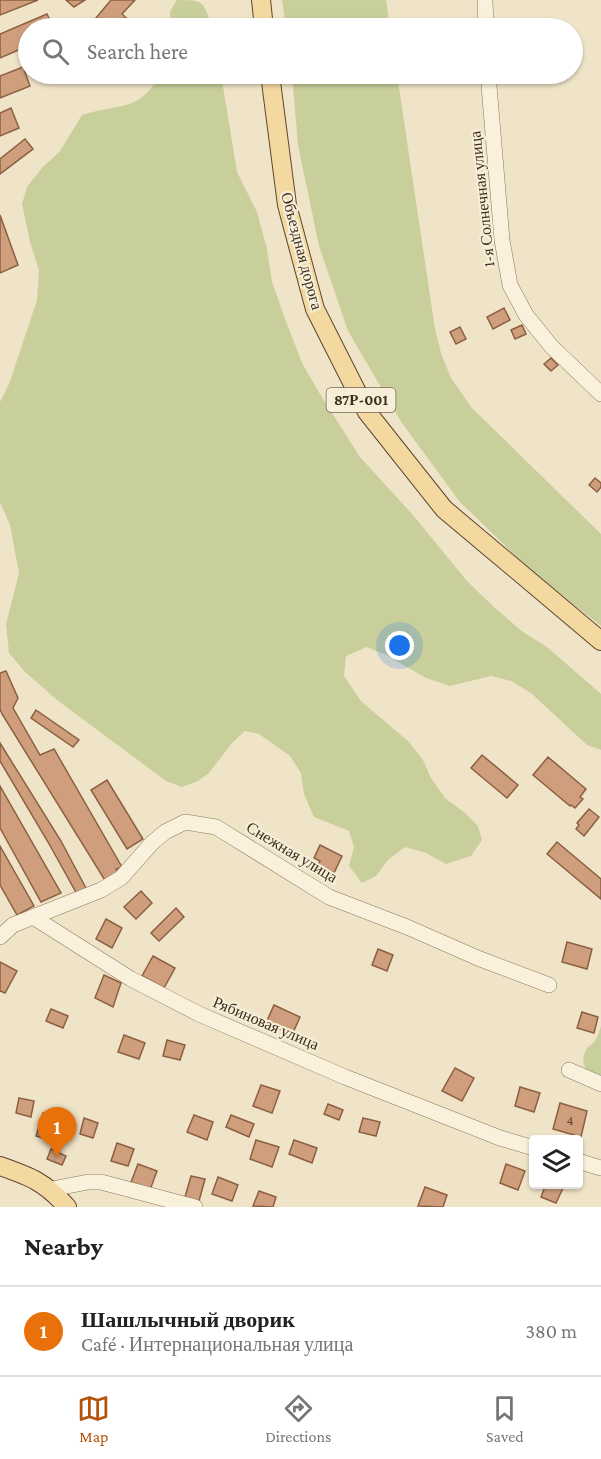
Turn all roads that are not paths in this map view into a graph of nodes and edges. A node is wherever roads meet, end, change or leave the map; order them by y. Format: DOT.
graph roads {
  1 [pos="261,0"];
  2 [pos="485,0"];
  3 [pos="263,18"];
  4 [pos="486,18"];
  5 [pos="271,84"];
  6 [pos="489,84"];
  7 [pos="601,394"];
  8 [pos="601,641"];
  9 [pos="33,917"];
  10 [pos="0,936"];
  11 [pos="549,985"];
  12 [pos="569,1070"];
  13 [pos="601,1084"];
  14 [pos="529,1147"];
  15 [pos="583,1162"];
  16 [pos="0,1166"];
  17 [pos="601,1168"];
  18 [pos="52,1190"];
  19 [pos="68,1207"];
  20 [pos="195,1207"];
  1 -- 3 [label="main road"];
  2 -- 4 [label="street"];
  5 -- 8 [label="main road, Объездная дорога / 87Р-001"];
  6 -- 7 [label="street, 1-я Солнечная улица"];
  9 -- 10 [label="street"];
  9 -- 11 [label="street, Снежная улица"];
  9 -- 14 [label="street, Рябиновая улица"];
  12 -- 13 [label="street"];
  15 -- 17 [label="street"];
  16 -- 18 [label="main road"];
  18 -- 19 [label="main road"];
  18 -- 20 [label="street"];
}
